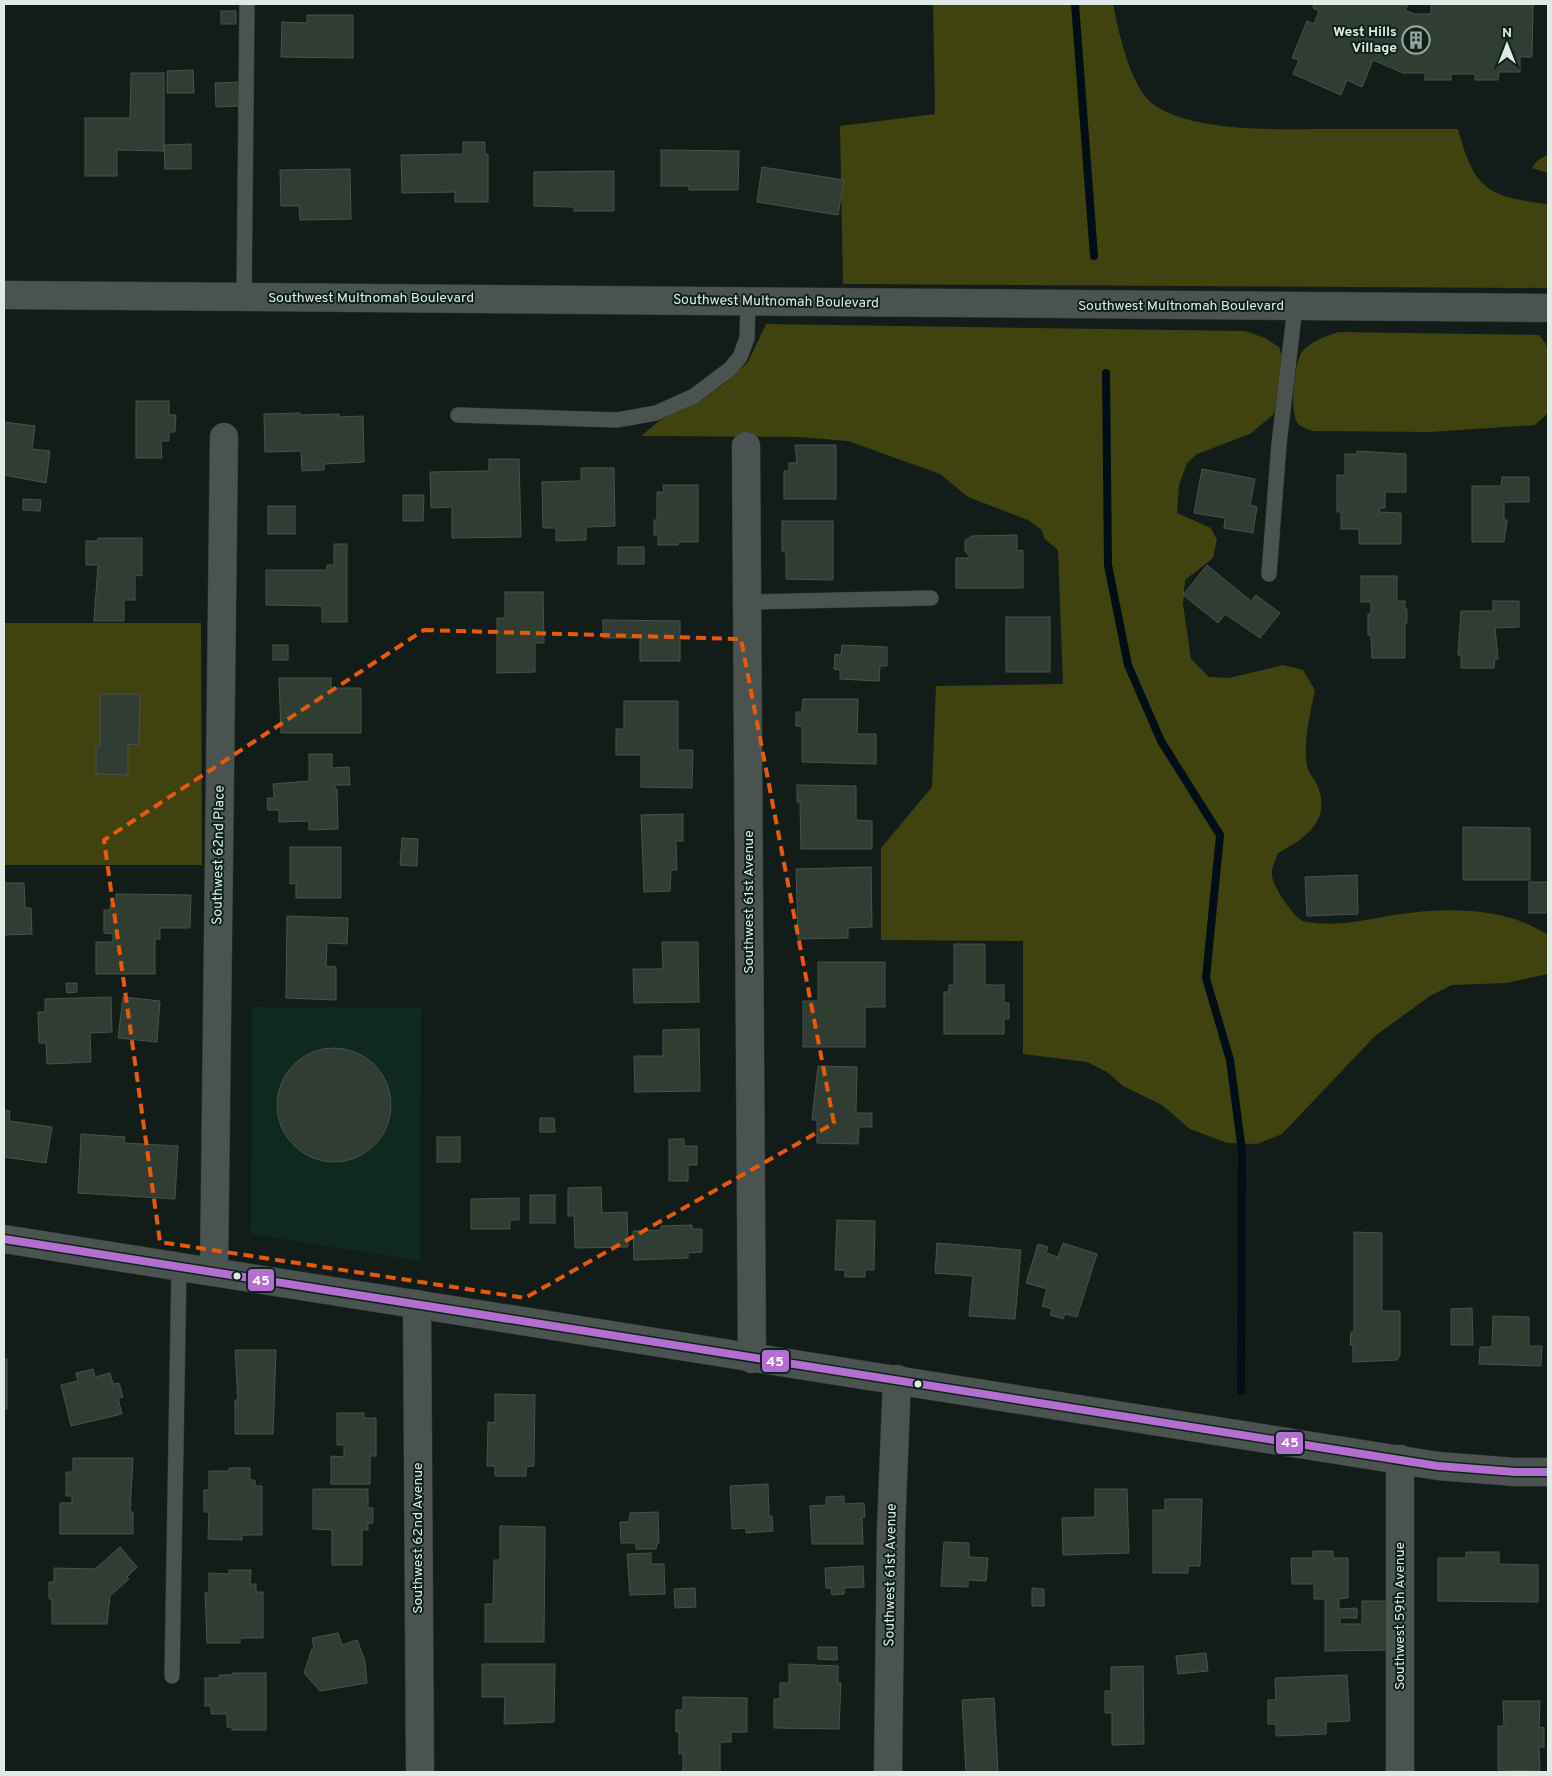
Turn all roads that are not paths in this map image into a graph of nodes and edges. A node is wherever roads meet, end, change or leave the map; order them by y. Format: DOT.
graph roads {
  1 [pos="247,4"];
  2 [pos="4,296"];
  3 [pos="244,297"];
  4 [pos="748,302"];
  5 [pos="1296,306"];
  6 [pos="1548,308"];
  7 [pos="458,415"];
  8 [pos="224,437"];
  9 [pos="746,446"];
  10 [pos="1270,574"];
  11 [pos="932,598"];
  12 [pos="747,602"];
  13 [pos="4,1239"];
  14 [pos="179,1266"];
  15 [pos="214,1272"];
  16 [pos="417,1304"];
  17 [pos="752,1359"];
  18 [pos="897,1379"];
  19 [pos="1400,1459"];
  20 [pos="1548,1472"];
  21 [pos="172,1676"];
  22 [pos="420,1772"];
  23 [pos="888,1772"];
  24 [pos="1400,1772"];
  1 -- 3 [label="lane"];
  2 -- 3 [label="street, Southwest Multnomah Boulevard"];
  3 -- 4 [label="street, Southwest Multnomah Boulevard"];
  4 -- 5 [label="street, Southwest Multnomah Boulevard"];
  4 -- 7 [label="lane"];
  5 -- 6 [label="street, Southwest Multnomah Boulevard"];
  5 -- 10 [label="lane"];
  8 -- 15 [label="street, Southwest 62nd Place"];
  9 -- 12 [label="street, Southwest 61st Avenue"];
  11 -- 12 [label="lane"];
  12 -- 17 [label="street, Southwest 61st Avenue"];
  13 -- 14 [label="street"];
  14 -- 15 [label="street"];
  14 -- 21 [label="lane"];
  15 -- 16 [label="street"];
  16 -- 17 [label="street"];
  16 -- 22 [label="street, Southwest 62nd Avenue"];
  17 -- 18 [label="street"];
  18 -- 19 [label="street"];
  18 -- 23 [label="street, Southwest 61st Avenue"];
  19 -- 20 [label="street"];
  19 -- 24 [label="street, Southwest 59th Avenue"];
}
